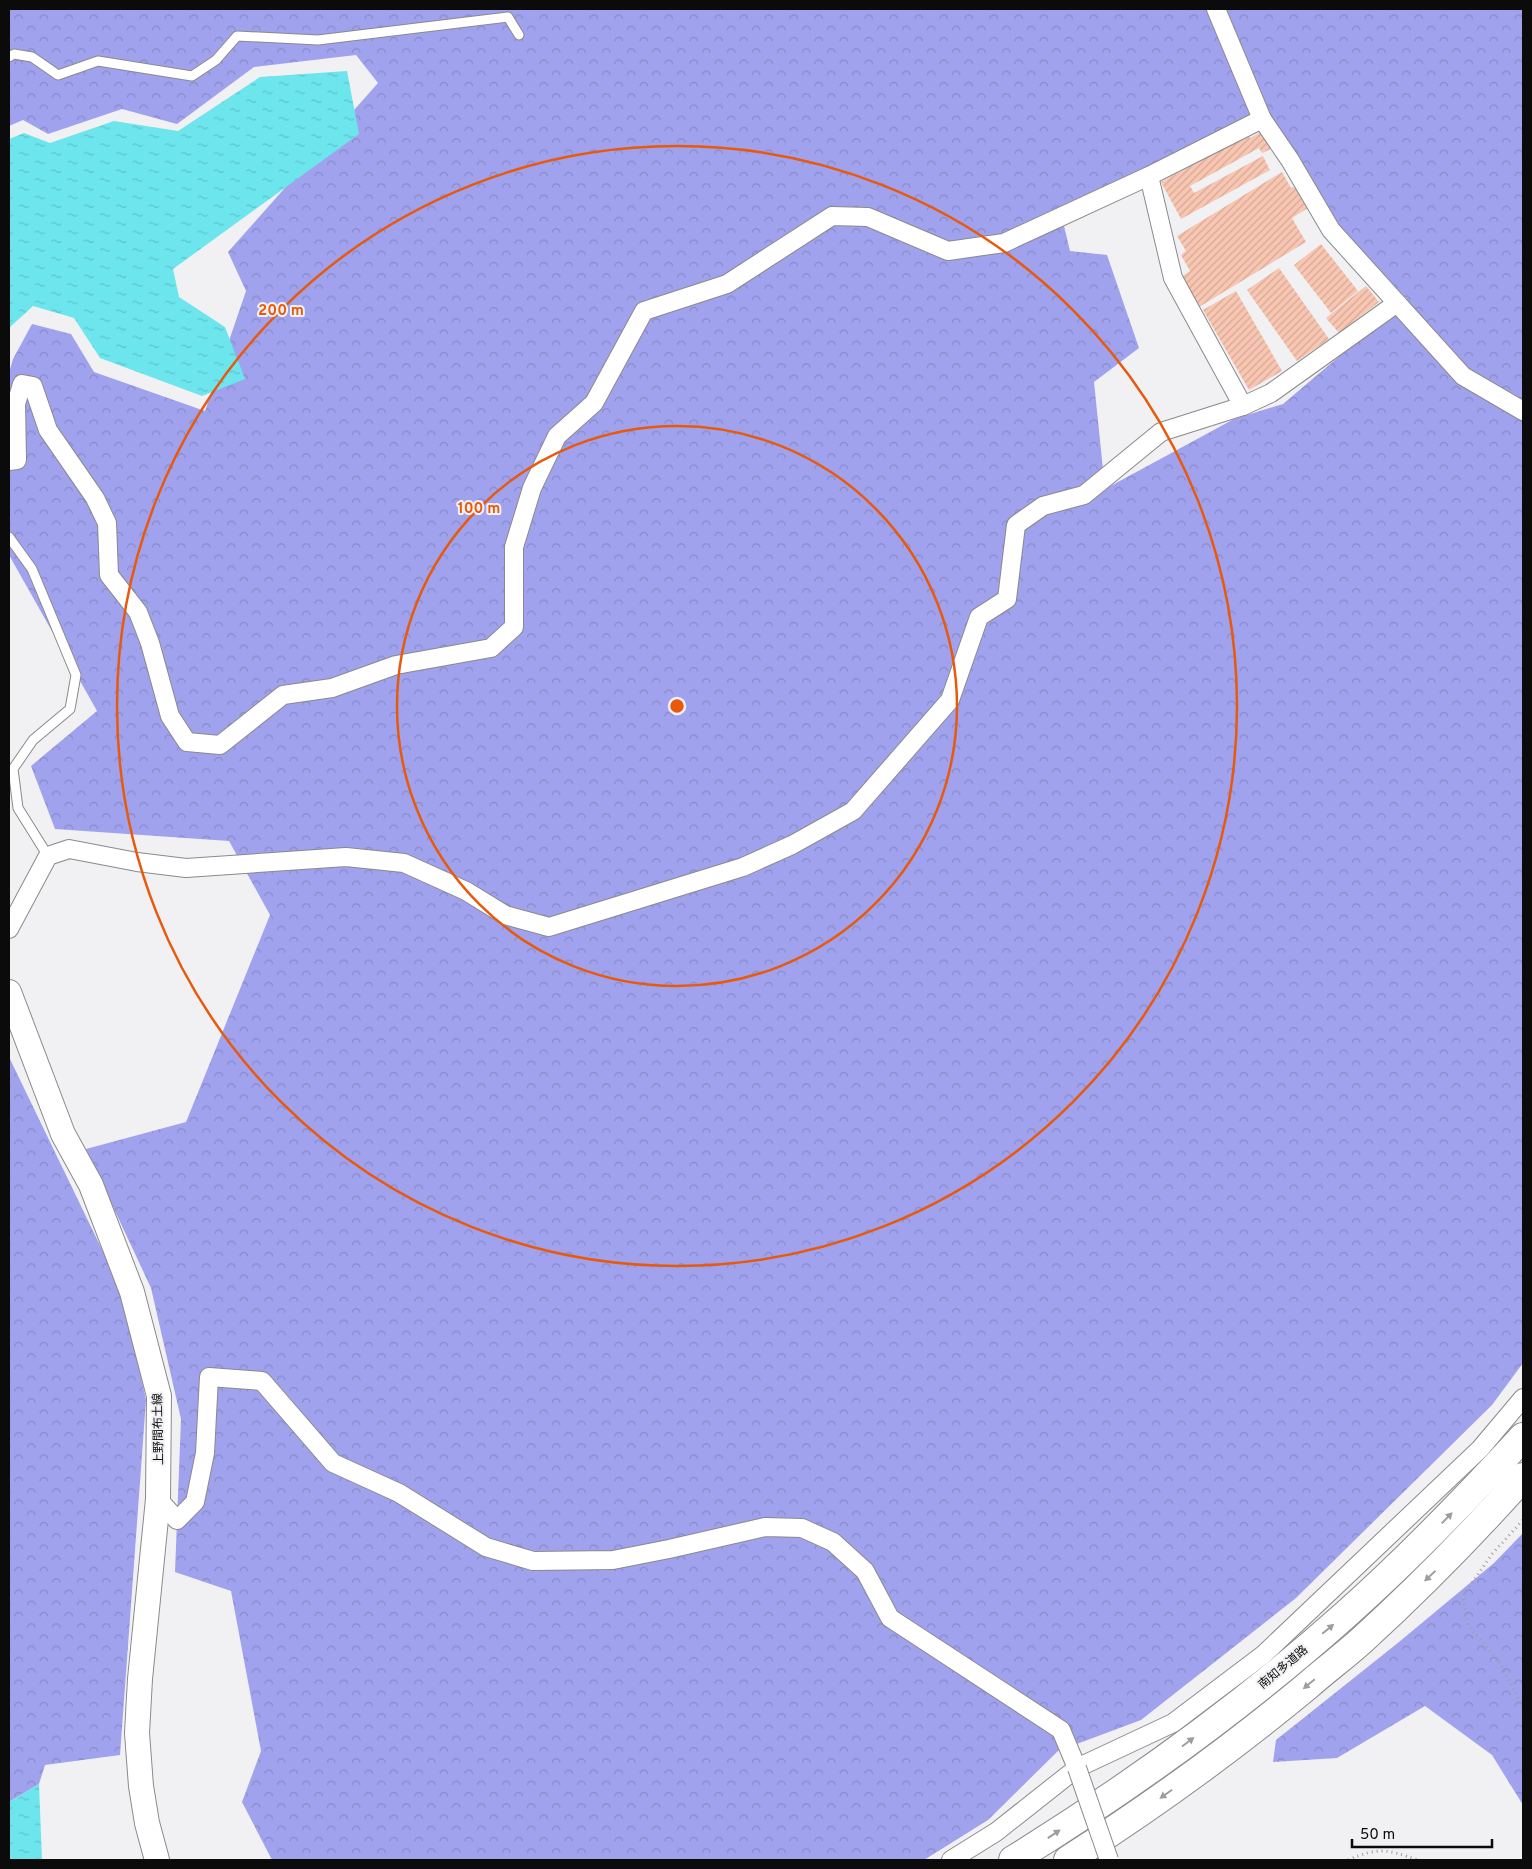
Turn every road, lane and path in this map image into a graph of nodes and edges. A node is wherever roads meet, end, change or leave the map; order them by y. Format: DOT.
graph roads {
  1 [pos="1216,9"];
  2 [pos="519,35"];
  3 [pos="9,57"];
  4 [pos="1262,119"];
  5 [pos="1148,176"];
  6 [pos="1397,303"];
  7 [pos="1243,406"];
  8 [pos="1523,411"];
  9 [pos="9,462"];
  10 [pos="9,536"];
  11 [pos="48,856"];
  12 [pos="9,929"];
  13 [pos="9,992"];
  14 [pos="1523,1398"];
  15 [pos="1523,1437"];
  16 [pos="1523,1477"];
  17 [pos="158,1499"];
  18 [pos="1523,1520"];
  19 [pos="1523,1707"];
  20 [pos="1077,1768"];
  21 [pos="157,1860"];
  22 [pos="951,1860"];
  23 [pos="1013,1860"];
  24 [pos="1068,1860"];
  25 [pos="1109,1860"];
  26 [pos="1348,1860"];
  27 [pos="1418,1860"];
  1 -- 4 [label="street"];
  2 -- 3 [label="lane"];
  4 -- 5 [label="street"];
  4 -- 6 [label="street"];
  5 -- 7 [label="street"];
  5 -- 9 [label="street"];
  6 -- 7 [label="street"];
  6 -- 8 [label="street"];
  7 -- 11 [label="street"];
  10 -- 11 [label="lane"];
  11 -- 12 [label="street"];
  13 -- 17 [label="main road, 上野間布土線"];
  14 -- 20 [label="street"];
  23 -- 15 [label="highway, 南知多道路, one-way"];
  16 -- 24 [label="highway, one-way"];
  17 -- 20 [label="street"];
  17 -- 21 [label="main road, 上野間布土線"];
  18 -- 19 [label="path"];
  20 -- 22 [label="street"];
  20 -- 25 [label="street, bridge"];
  26 -- 27 [label="path"];
}
